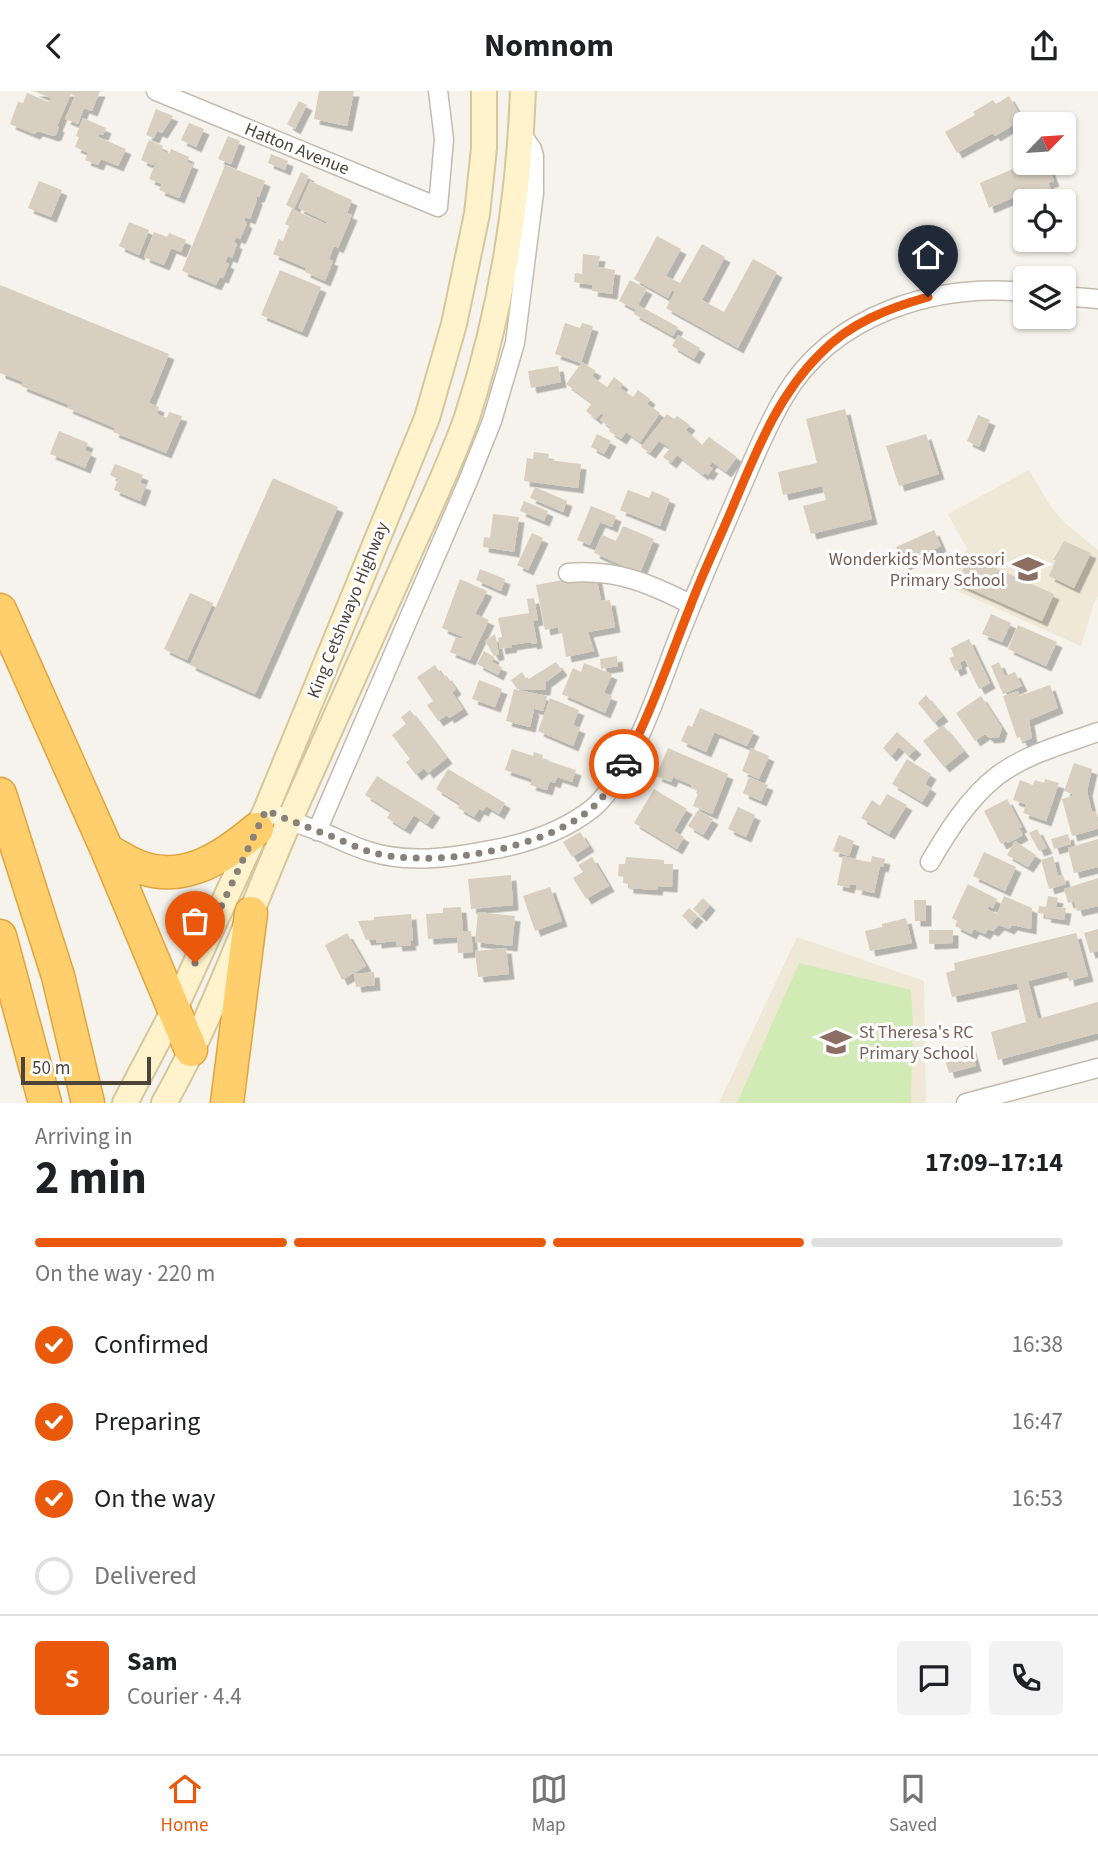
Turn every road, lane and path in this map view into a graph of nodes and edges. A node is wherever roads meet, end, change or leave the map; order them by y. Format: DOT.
graph roads {
  1 [pos="156,91"];
  2 [pos="438,91"];
  3 [pos="484,91"];
  4 [pos="523,91"];
  5 [pos="521,133"];
  6 [pos="1013,291"];
  7 [pos="1076,297"];
  8 [pos="1098,299"];
  9 [pos="568,573"];
  10 [pos="691,604"];
  11 [pos="0,610"];
  12 [pos="1098,732"];
  13 [pos="0,794"];
  14 [pos="261,820"];
  15 [pos="289,821"];
  16 [pos="317,831"];
  17 [pos="107,850"];
  18 [pos="930,862"];
  19 [pos="251,913"];
  20 [pos="1,940"];
  21 [pos="175,1008"];
  22 [pos="191,1050"];
  23 [pos="1098,1068"];
  24 [pos="45,1103"];
  25 [pos="88,1103"];
  26 [pos="125,1103"];
  27 [pos="164,1103"];
  28 [pos="227,1103"];
  29 [pos="966,1103"];
  1 -- 2 [label="street, Hatton Avenue"];
  3 -- 14 [label="main road, King Cetshwayo Highway"];
  4 -- 5 [label="main road, King Cetshwayo Highway"];
  5 -- 15 [label="main road, King Cetshwayo Highway"];
  5 -- 16 [label="street"];
  6 -- 10 [label="street"];
  7 -- 8 [label="street"];
  9 -- 10 [label="street"];
  10 -- 16 [label="street"];
  11 -- 17 [label="highway"];
  12 -- 18 [label="street"];
  13 -- 25 [label="highway"];
  14 -- 15 [label="street"];
  14 -- 17 [label="highway"];
  14 -- 21 [label="main road, King Cetshwayo Highway"];
  15 -- 16 [label="street"];
  15 -- 19 [label="main road, King Cetshwayo Highway"];
  17 -- 21 [label="highway"];
  19 -- 22 [label="main road, King Cetshwayo Highway"];
  19 -- 28 [label="highway"];
  20 -- 24 [label="highway"];
  21 -- 22 [label="highway"];
  21 -- 26 [label="main road, King Cetshwayo Highway"];
  22 -- 27 [label="main road, King Cetshwayo Highway"];
  23 -- 29 [label="street"];
}
